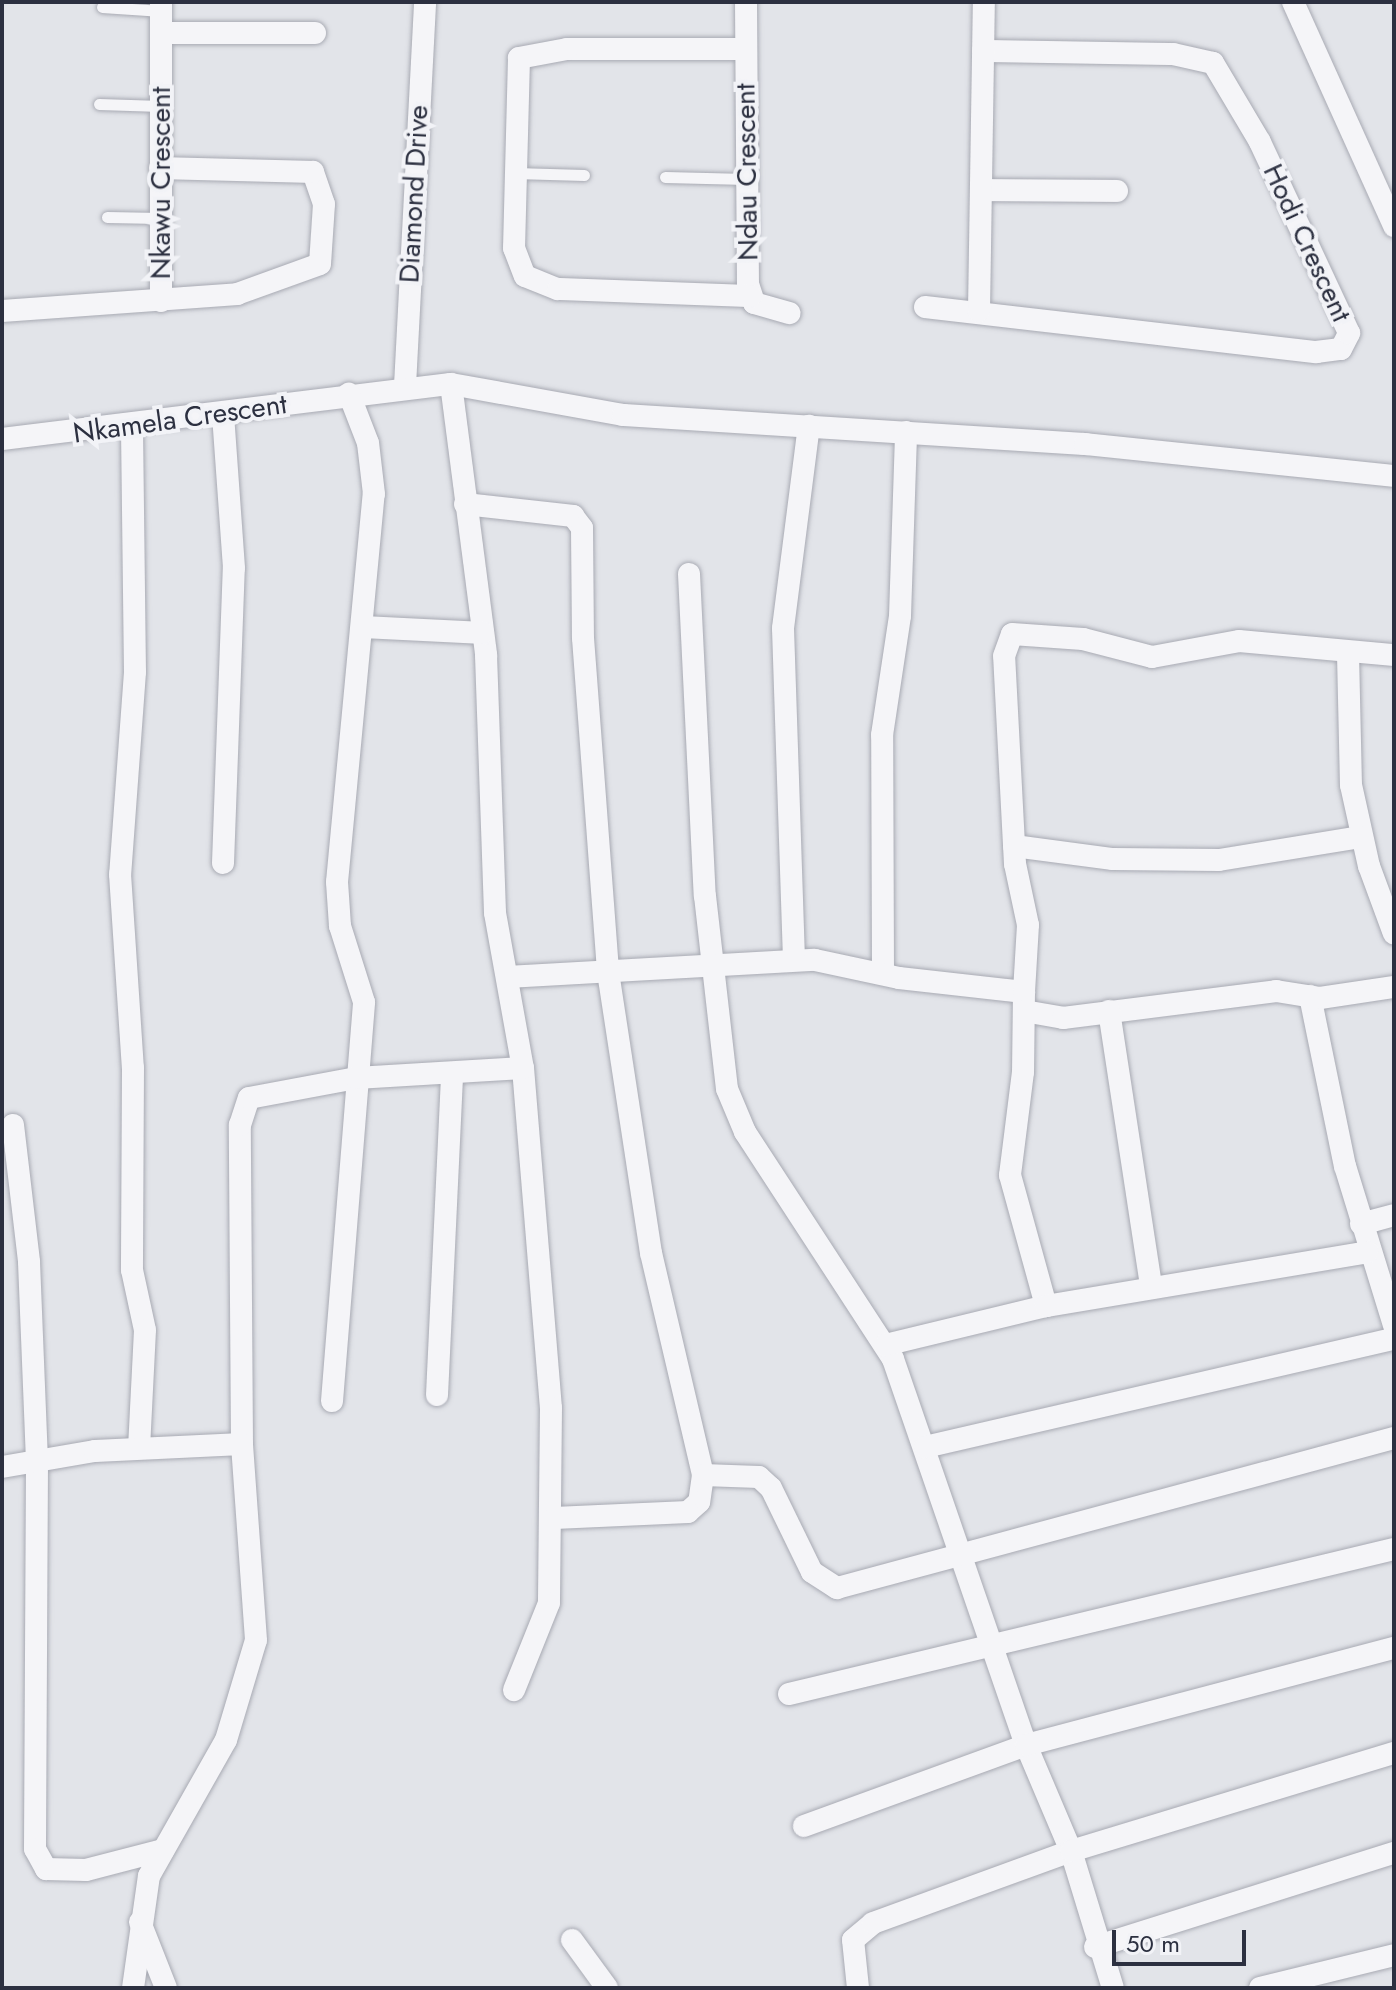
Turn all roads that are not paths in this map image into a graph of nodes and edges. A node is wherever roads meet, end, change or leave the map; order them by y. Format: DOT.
graph roads {
  1 [pos="425,2"];
  2 [pos="746,2"];
  3 [pos="984,2"];
  4 [pos="1293,2"];
  5 [pos="102,7"];
  6 [pos="161,15"];
  7 [pos="315,33"];
  8 [pos="746,49"];
  9 [pos="983,51"];
  10 [pos="99,104"];
  11 [pos="161,106"];
  12 [pos="160,168"];
  13 [pos="514,173"];
  14 [pos="584,175"];
  15 [pos="665,177"];
  16 [pos="747,179"];
  17 [pos="982,190"];
  18 [pos="1117,191"];
  19 [pos="107,217"];
  20 [pos="160,218"];
  21 [pos="1394,226"];
  22 [pos="751,296"];
  23 [pos="161,301"];
  24 [pos="925,307"];
  25 [pos="2,311"];
  26 [pos="979,311"];
  27 [pos="790,313"];
  28 [pos="451,384"];
  29 [pos="405,386"];
  30 [pos="353,393"];
  31 [pos="223,415"];
  32 [pos="809,426"];
  33 [pos="132,428"];
  34 [pos="906,432"];
  35 [pos="2,439"];
  36 [pos="1394,476"];
  37 [pos="465,504"];
  38 [pos="689,574"];
  39 [pos="364,627"];
  40 [pos="483,633"];
  41 [pos="1348,654"];
  42 [pos="1394,655"];
  43 [pos="1361,837"];
  44 [pos="1014,846"];
  45 [pos="223,863"];
  46 [pos="1394,934"];
  47 [pos="794,960"];
  48 [pos="710,963"];
  49 [pos="608,972"];
  50 [pos="883,973"];
  51 [pos="507,977"];
  52 [pos="1394,987"];
  53 [pos="1310,996"];
  54 [pos="1024,1001"];
  55 [pos="1109,1011"];
  56 [pos="523,1068"];
  57 [pos="452,1075"];
  58 [pos="356,1078"];
  59 [pos="13,1125"];
  60 [pos="1394,1215"];
  61 [pos="1361,1224"];
  62 [pos="1368,1252"];
  63 [pos="1151,1287"];
  64 [pos="1046,1306"];
  65 [pos="1394,1325"];
  66 [pos="1394,1339"];
  67 [pos="885,1345"];
  68 [pos="437,1395"];
  69 [pos="332,1401"];
  70 [pos="1394,1438"];
  71 [pos="242,1444"];
  72 [pos="925,1447"];
  73 [pos="139,1448"];
  74 [pos="37,1463"];
  75 [pos="2,1467"];
  76 [pos="703,1475"];
  77 [pos="554,1518"];
  78 [pos="1394,1549"];
  79 [pos="960,1550"];
  80 [pos="993,1646"];
  81 [pos="1394,1648"];
  82 [pos="514,1690"];
  83 [pos="789,1694"];
  84 [pos="1026,1745"];
  85 [pos="1394,1753"];
  86 [pos="804,1826"];
  87 [pos="163,1850"];
  88 [pos="1071,1851"];
  89 [pos="1394,1853"];
  90 [pos="140,1920"];
  91 [pos="572,1940"];
  92 [pos="1095,1947"];
  93 [pos="1394,1955"];
  94 [pos="133,1988"];
  95 [pos="166,1988"];
  96 [pos="607,1988"];
  97 [pos="858,1988"];
  98 [pos="1113,1988"];
  99 [pos="1260,1988"];
  1 -- 29 [label="street, Diamond Drive"];
  2 -- 8 [label="street, Ndau Crescent"];
  3 -- 9 [label="street"];
  4 -- 21 [label="street"];
  5 -- 6 [label="lane"];
  6 -- 7 [label="street"];
  6 -- 11 [label="street, Nkawu Crescent"];
  8 -- 13 [label="street, Ndau Crescent"];
  8 -- 16 [label="street, Ndau Crescent"];
  9 -- 17 [label="street"];
  9 -- 26 [label="street, Hodi Crescent"];
  10 -- 11 [label="lane"];
  11 -- 12 [label="street, Nkawu Crescent"];
  12 -- 20 [label="street, Nkawu Crescent"];
  12 -- 23 [label="street"];
  13 -- 14 [label="lane"];
  13 -- 22 [label="street, Ndau Crescent"];
  15 -- 16 [label="lane"];
  16 -- 22 [label="street, Ndau Crescent"];
  17 -- 18 [label="street"];
  17 -- 26 [label="street"];
  19 -- 20 [label="lane"];
  20 -- 23 [label="street, Nkawu Crescent"];
  22 -- 27 [label="street, Ndau Crescent"];
  23 -- 25 [label="street, Nkawu Crescent"];
  24 -- 26 [label="street, Hodi Crescent"];
  28 -- 29 [label="street, Nkamela Crescent"];
  28 -- 32 [label="street, Nkamela Crescent"];
  28 -- 37 [label="street"];
  29 -- 30 [label="street, Nkamela Crescent"];
  30 -- 31 [label="street, Nkamela Crescent"];
  30 -- 39 [label="street"];
  31 -- 33 [label="street, Nkamela Crescent"];
  31 -- 45 [label="street"];
  32 -- 34 [label="street, Nkamela Crescent"];
  32 -- 47 [label="street"];
  33 -- 35 [label="street, Nkamela Crescent"];
  33 -- 73 [label="street"];
  34 -- 36 [label="street, Nkamela Crescent"];
  34 -- 50 [label="street"];
  37 -- 40 [label="street"];
  37 -- 49 [label="street"];
  38 -- 48 [label="street"];
  39 -- 40 [label="street"];
  39 -- 58 [label="street"];
  40 -- 51 [label="street"];
  41 -- 42 [label="street"];
  41 -- 43 [label="street"];
  41 -- 44 [label="street"];
  43 -- 44 [label="street"];
  43 -- 46 [label="street"];
  44 -- 54 [label="street"];
  47 -- 48 [label="street"];
  47 -- 50 [label="street"];
  48 -- 49 [label="street"];
  48 -- 67 [label="street"];
  49 -- 51 [label="street"];
  49 -- 76 [label="street"];
  50 -- 54 [label="street"];
  51 -- 56 [label="street"];
  52 -- 53 [label="street"];
  53 -- 55 [label="street"];
  53 -- 61 [label="street"];
  54 -- 55 [label="street"];
  54 -- 64 [label="street"];
  55 -- 63 [label="street"];
  56 -- 57 [label="street"];
  56 -- 77 [label="street"];
  57 -- 58 [label="street"];
  57 -- 68 [label="street"];
  58 -- 69 [label="street"];
  58 -- 71 [label="street"];
  59 -- 74 [label="street"];
  60 -- 61 [label="street"];
  61 -- 62 [label="street"];
  62 -- 63 [label="street"];
  62 -- 65 [label="street"];
  63 -- 64 [label="street"];
  64 -- 67 [label="street"];
  66 -- 72 [label="street"];
  67 -- 72 [label="street"];
  70 -- 79 [label="street"];
  71 -- 73 [label="street"];
  71 -- 87 [label="street"];
  72 -- 79 [label="street"];
  73 -- 74 [label="street"];
  74 -- 75 [label="street"];
  74 -- 87 [label="street"];
  76 -- 77 [label="street"];
  76 -- 79 [label="street"];
  77 -- 82 [label="street"];
  78 -- 80 [label="street"];
  79 -- 80 [label="street"];
  80 -- 83 [label="street"];
  80 -- 84 [label="street"];
  81 -- 84 [label="street"];
  84 -- 86 [label="street"];
  84 -- 88 [label="street"];
  85 -- 88 [label="street"];
  87 -- 90 [label="street"];
  88 -- 92 [label="street"];
  88 -- 97 [label="street"];
  89 -- 92 [label="street"];
  90 -- 94 [label="street"];
  90 -- 95 [label="street"];
  91 -- 96 [label="street"];
  92 -- 98 [label="street"];
  93 -- 99 [label="street"];
}
